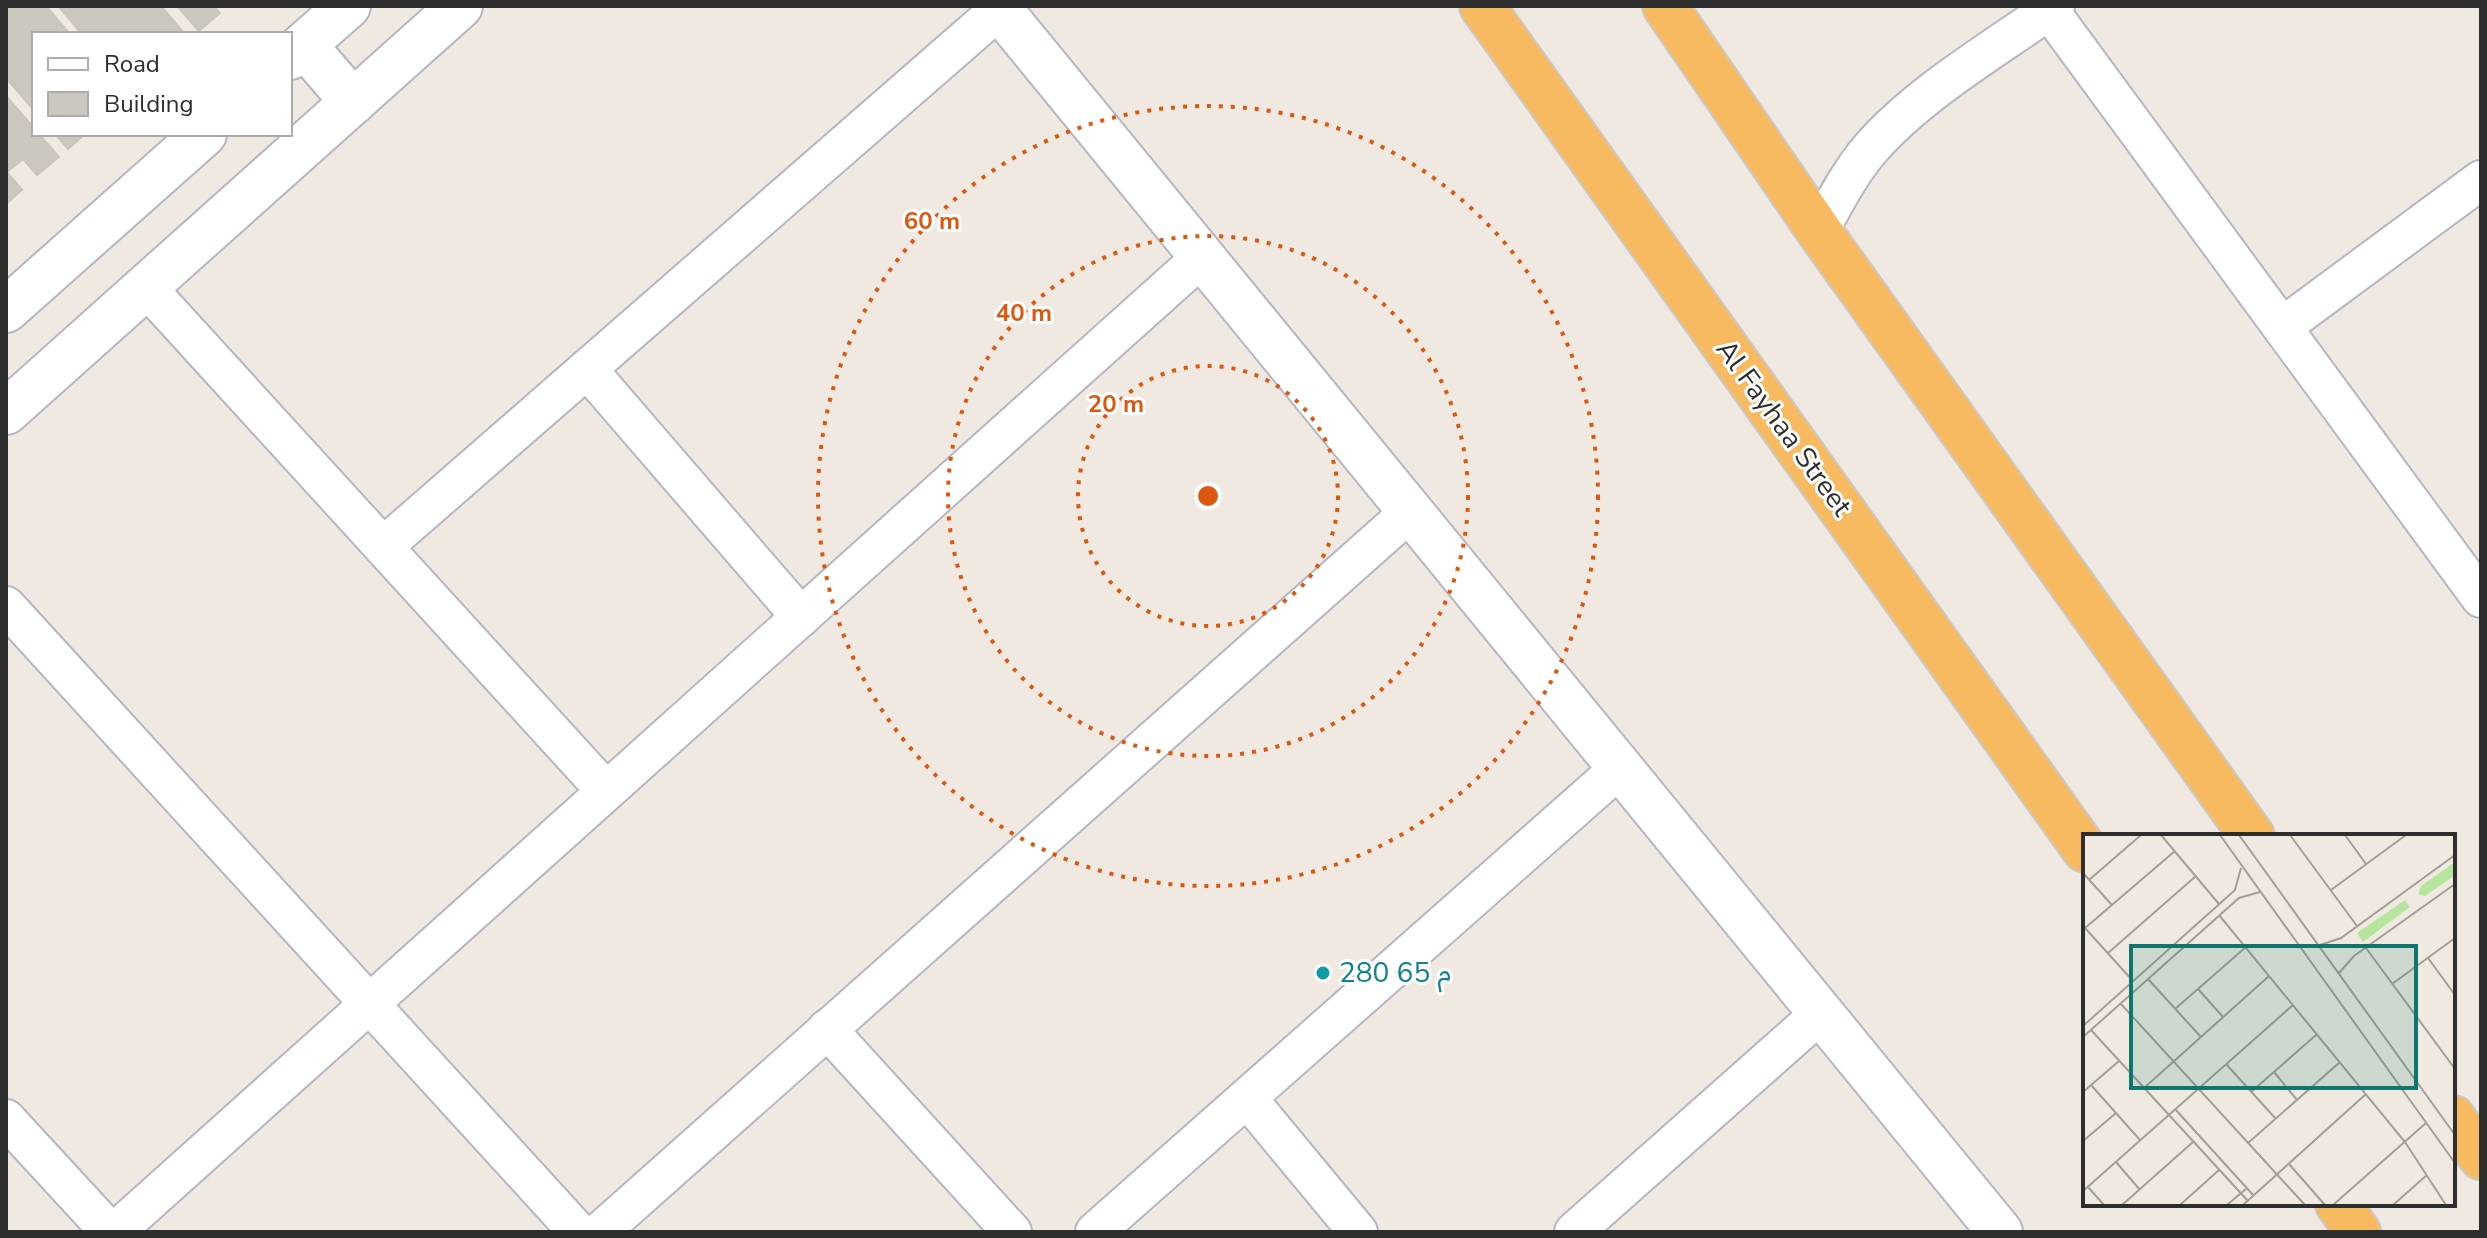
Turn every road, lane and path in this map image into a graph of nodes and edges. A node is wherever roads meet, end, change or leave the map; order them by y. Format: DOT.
graph roads {
  1 [pos="348,6"];
  2 [pos="460,6"];
  3 [pos="1482,6"];
  4 [pos="1665,6"];
  5 [pos="998,8"];
  6 [pos="2052,8"];
  7 [pos="297,51"];
  8 [pos="353,102"];
  9 [pos="202,136"];
  10 [pos="2481,180"];
  11 [pos="1819,231"];
  12 [pos="1202,257"];
  13 [pos="146,287"];
  14 [pos="10,299"];
  15 [pos="2282,327"];
  16 [pos="587,369"];
  17 [pos="6,412"];
  18 [pos="1411,511"];
  19 [pos="384,546"];
  20 [pos="2481,598"];
  21 [pos="6,606"];
  22 [pos="801,617"];
  23 [pos="1620,768"];
  24 [pos="606,791"];
  25 [pos="2251,834"];
  26 [pos="2083,847"];
  27 [pos="369,1004"];
  28 [pos="1821,1013"];
  29 [pos="827,1029"];
  30 [pos="1247,1098"];
  31 [pos="6,1119"];
  32 [pos="2455,1121"];
  33 [pos="2481,1157"];
  34 [pos="2339,1206"];
  35 [pos="112,1232"];
  36 [pos="578,1232"];
  37 [pos="600,1232"];
  38 [pos="1012,1232"];
  39 [pos="1095,1232"];
  40 [pos="1358,1232"];
  41 [pos="1574,1232"];
  42 [pos="2000,1232"];
  43 [pos="2358,1232"];
  1 -- 7 [label="street"];
  2 -- 8 [label="street"];
  3 -- 26 [label="highway, Al Fayhaa Street"];
  4 -- 11 [label="highway"];
  5 -- 12 [label="street"];
  5 -- 16 [label="street"];
  6 -- 11 [label="street"];
  6 -- 15 [label="street"];
  7 -- 8 [label="street"];
  8 -- 13 [label="street"];
  9 -- 14 [label="street"];
  10 -- 15 [label="street"];
  11 -- 25 [label="highway"];
  12 -- 18 [label="street"];
  12 -- 22 [label="street"];
  13 -- 17 [label="street"];
  13 -- 19 [label="street"];
  15 -- 20 [label="street"];
  16 -- 19 [label="street"];
  16 -- 22 [label="street"];
  18 -- 23 [label="street"];
  18 -- 29 [label="street"];
  19 -- 24 [label="street"];
  21 -- 27 [label="street"];
  22 -- 24 [label="street"];
  23 -- 28 [label="street"];
  23 -- 30 [label="street"];
  24 -- 27 [label="street"];
  27 -- 35 [label="street"];
  27 -- 36 [label="street"];
  28 -- 41 [label="street"];
  28 -- 42 [label="street"];
  29 -- 37 [label="street"];
  29 -- 38 [label="street"];
  30 -- 39 [label="street"];
  30 -- 40 [label="street"];
  31 -- 35 [label="street"];
  32 -- 33 [label="highway"];
  34 -- 43 [label="highway"];
}
